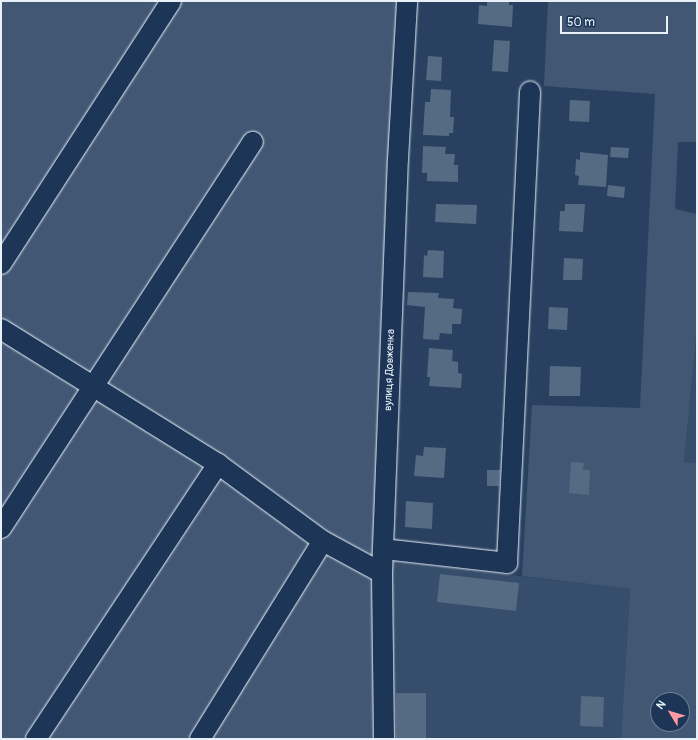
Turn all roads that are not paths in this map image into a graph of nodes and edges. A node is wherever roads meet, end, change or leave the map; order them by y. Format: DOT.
graph roads {
  1 [pos="171,1"];
  2 [pos="407,1"];
  3 [pos="530,92"];
  4 [pos="253,142"];
  5 [pos="1,264"];
  6 [pos="1,329"];
  7 [pos="91,387"];
  8 [pos="218,464"];
  9 [pos="1,528"];
  10 [pos="323,541"];
  11 [pos="383,549"];
  12 [pos="382,573"];
  13 [pos="36,739"];
  14 [pos="200,739"];
  15 [pos="384,739"];
  1 -- 5 [label="street"];
  2 -- 11 [label="street, вулиця Довженка"];
  3 -- 11 [label="street"];
  4 -- 7 [label="street"];
  6 -- 7 [label="street"];
  7 -- 8 [label="street"];
  7 -- 9 [label="street"];
  8 -- 10 [label="street"];
  8 -- 13 [label="street"];
  10 -- 12 [label="street"];
  10 -- 14 [label="street"];
  11 -- 12 [label="street, вулиця Довженка"];
  12 -- 15 [label="street, вулиця Довженка"];
}
